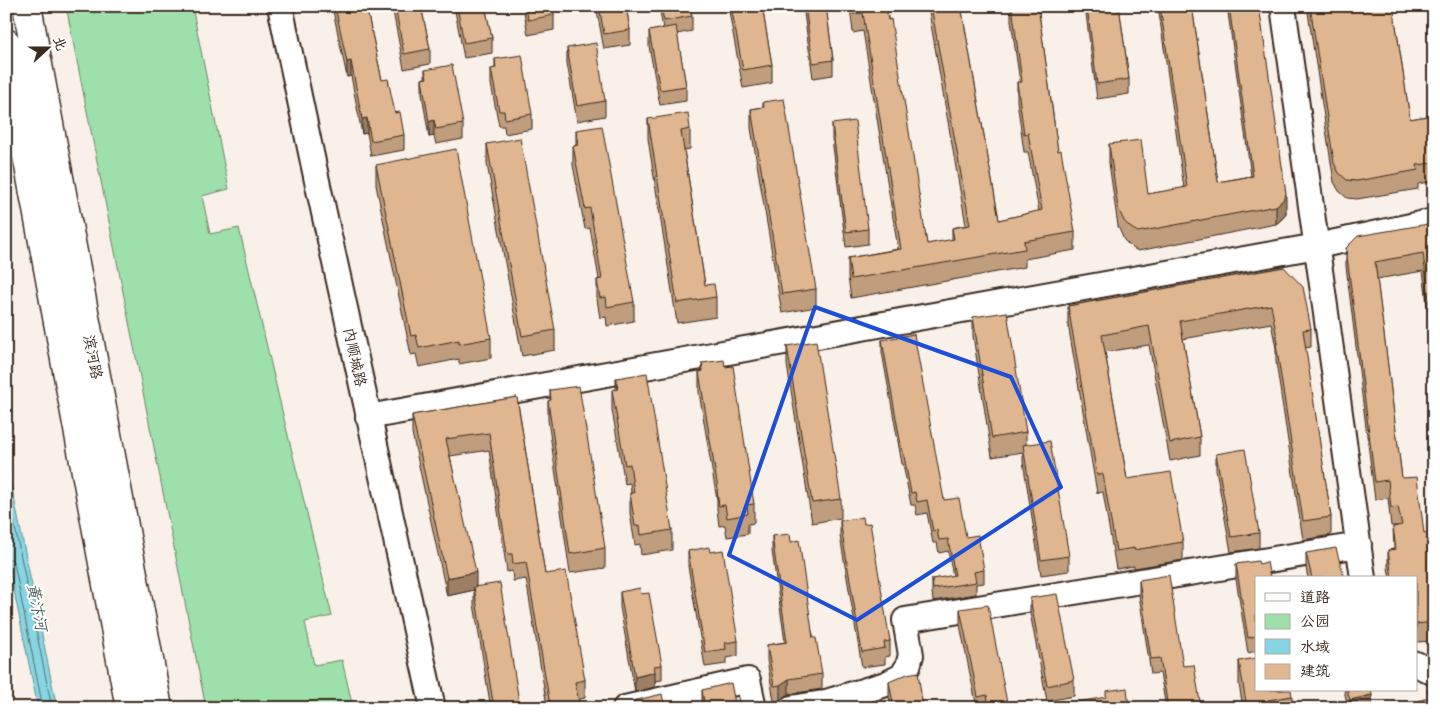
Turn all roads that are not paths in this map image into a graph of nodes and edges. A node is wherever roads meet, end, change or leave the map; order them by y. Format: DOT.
graph roads {
  1 [pos="28,6"];
  2 [pos="280,6"];
  3 [pos="1283,6"];
  4 [pos="6,43"];
  5 [pos="1434,221"];
  6 [pos="1317,246"];
  7 [pos="368,417"];
  8 [pos="1359,545"];
  9 [pos="1363,576"];
  10 [pos="1418,665"];
  11 [pos="1434,673"];
  12 [pos="130,708"];
  13 [pos="158,708"];
  14 [pos="433,708"];
  15 [pos="625,708"];
  16 [pos="754,708"];
  17 [pos="791,708"];
  1 -- 13 [label="main road, 滨河路"];
  2 -- 7 [label="street, 内顺城路"];
  3 -- 6 [label="street"];
  4 -- 12 [label="main road, 滨河路"];
  5 -- 6 [label="street"];
  6 -- 7 [label="street"];
  6 -- 8 [label="street"];
  7 -- 14 [label="street, 内顺城路"];
  8 -- 9 [label="street"];
  8 -- 17 [label="street"];
  10 -- 11 [label="street"];
  15 -- 16 [label="street"];
}
